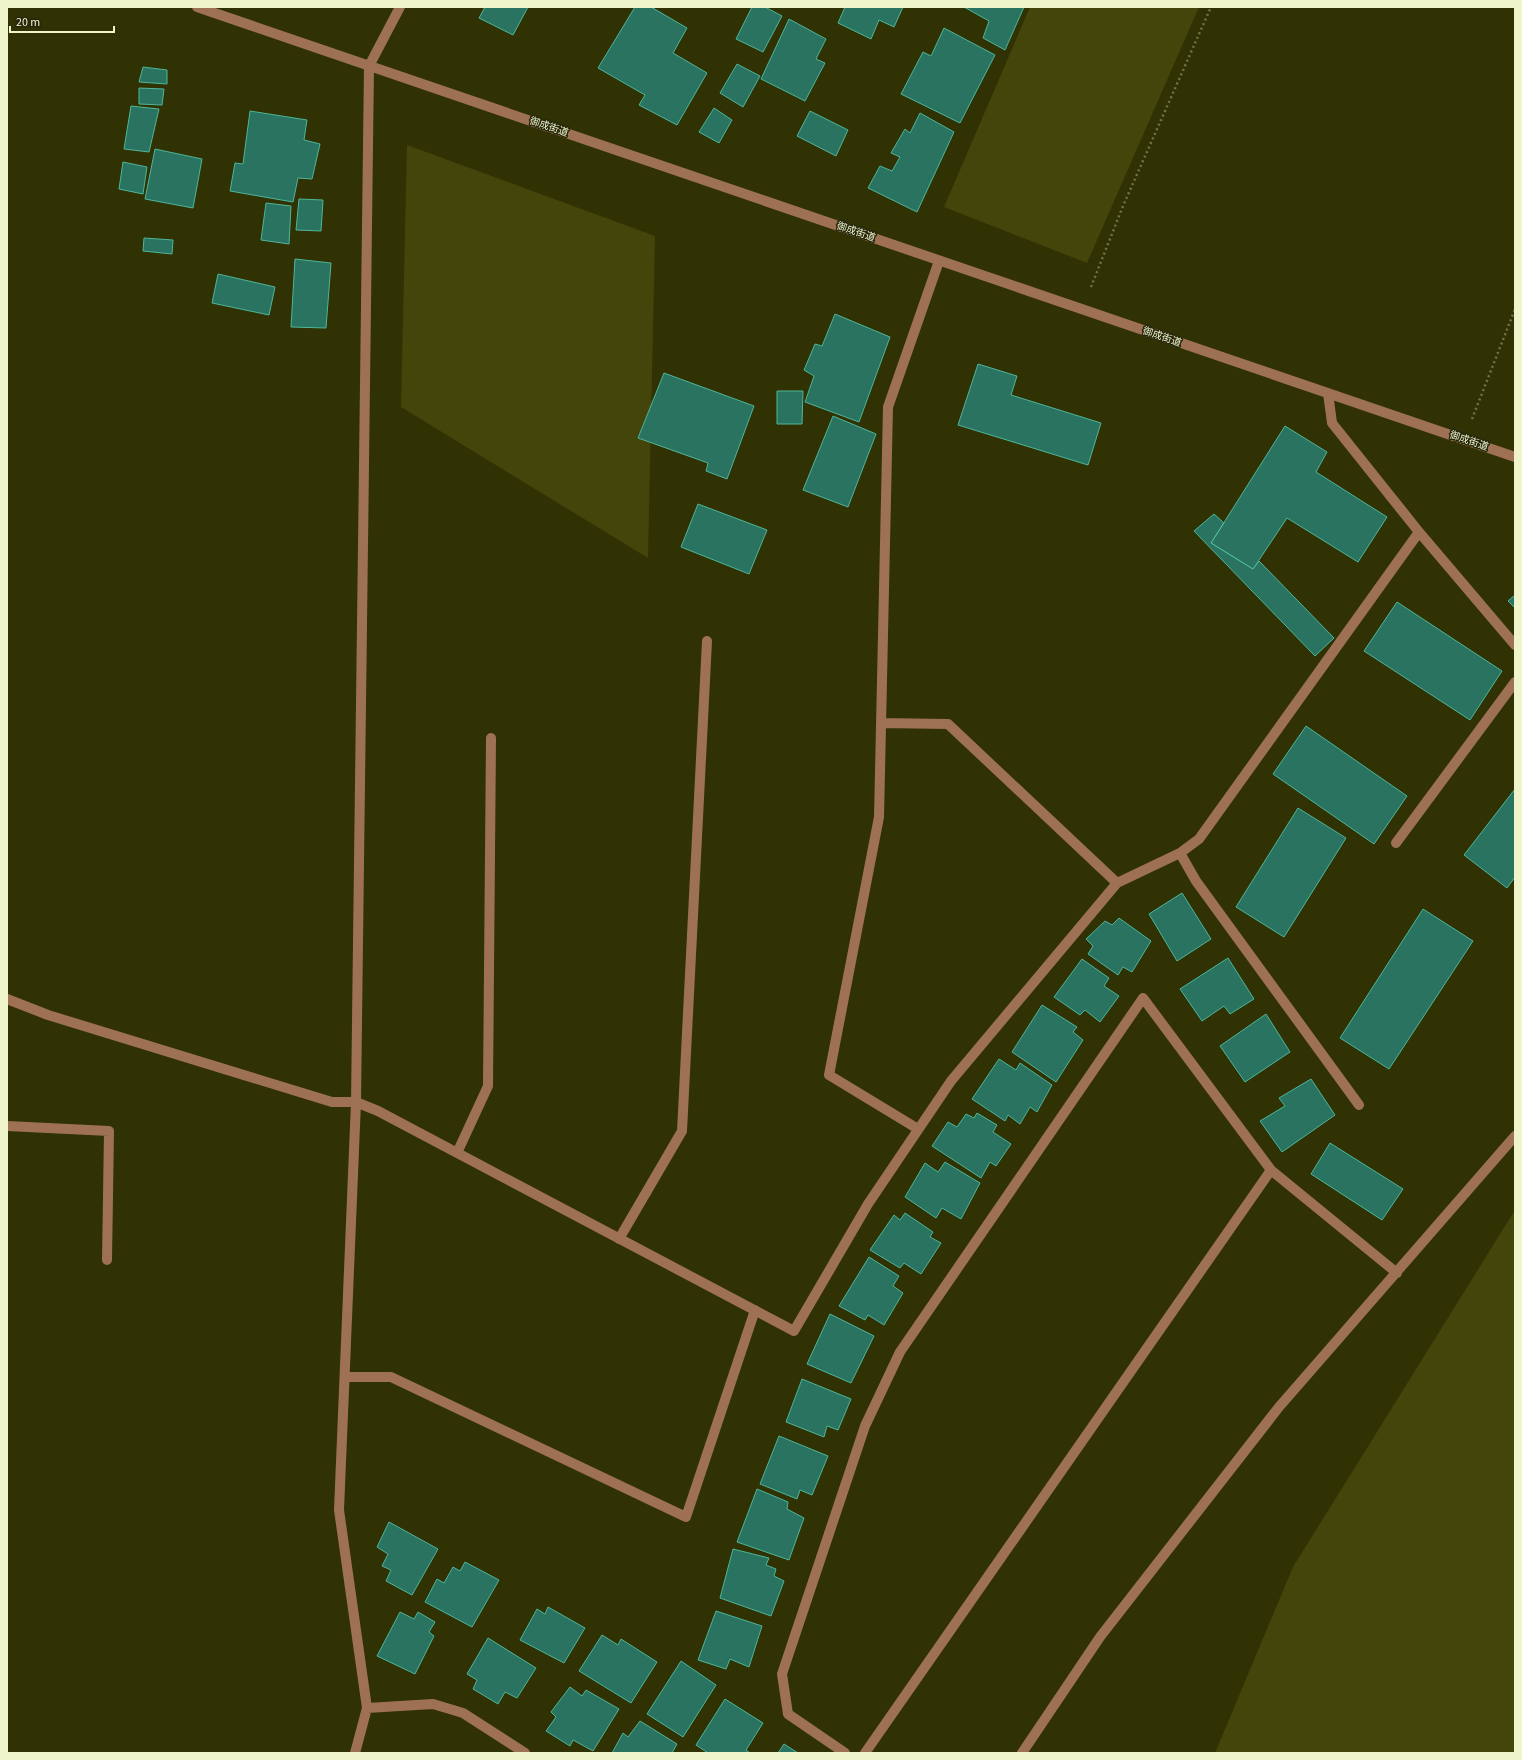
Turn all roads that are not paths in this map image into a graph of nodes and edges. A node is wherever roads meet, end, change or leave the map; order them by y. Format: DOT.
graph roads {
  1 [pos="197,7"];
  2 [pos="400,7"];
  3 [pos="369,66"];
  4 [pos="939,261"];
  5 [pos="1328,393"];
  6 [pos="1515,457"];
  7 [pos="1419,532"];
  8 [pos="707,641"];
  9 [pos="1515,645"];
  10 [pos="1515,682"];
  11 [pos="882,723"];
  12 [pos="491,738"];
  13 [pos="1396,843"];
  14 [pos="1180,853"];
  15 [pos="1117,883"];
  16 [pos="7,999"];
  17 [pos="356,1102"];
  18 [pos="1359,1105"];
  19 [pos="7,1126"];
  20 [pos="918,1129"];
  21 [pos="1515,1136"];
  22 [pos="457,1153"];
  23 [pos="1271,1170"];
  24 [pos="619,1239"];
  25 [pos="107,1260"];
  26 [pos="1397,1273"];
  27 [pos="755,1310"];
  28 [pos="345,1377"];
  29 [pos="367,1708"];
  30 [pos="355,1753"];
  31 [pos="525,1753"];
  32 [pos="845,1753"];
  33 [pos="865,1753"];
  34 [pos="1022,1753"];
  1 -- 3 [label="street, 御成街道"];
  2 -- 3 [label="street"];
  3 -- 4 [label="street, 御成街道"];
  3 -- 17 [label="street"];
  4 -- 5 [label="street, 御成街道"];
  4 -- 11 [label="street"];
  5 -- 6 [label="street, 御成街道"];
  5 -- 7 [label="street"];
  7 -- 9 [label="street"];
  7 -- 14 [label="street"];
  8 -- 24 [label="street"];
  10 -- 13 [label="street"];
  11 -- 15 [label="street"];
  11 -- 20 [label="street"];
  12 -- 22 [label="street"];
  14 -- 15 [label="street"];
  14 -- 18 [label="street"];
  15 -- 20 [label="street"];
  16 -- 17 [label="street"];
  17 -- 22 [label="street"];
  17 -- 28 [label="street"];
  19 -- 25 [label="street"];
  20 -- 27 [label="street"];
  21 -- 26 [label="street"];
  22 -- 24 [label="street"];
  23 -- 26 [label="street"];
  23 -- 32 [label="street"];
  23 -- 33 [label="street"];
  24 -- 27 [label="street"];
  26 -- 34 [label="street"];
  27 -- 28 [label="street"];
  28 -- 29 [label="street"];
  29 -- 30 [label="street"];
  29 -- 31 [label="street"];
}
